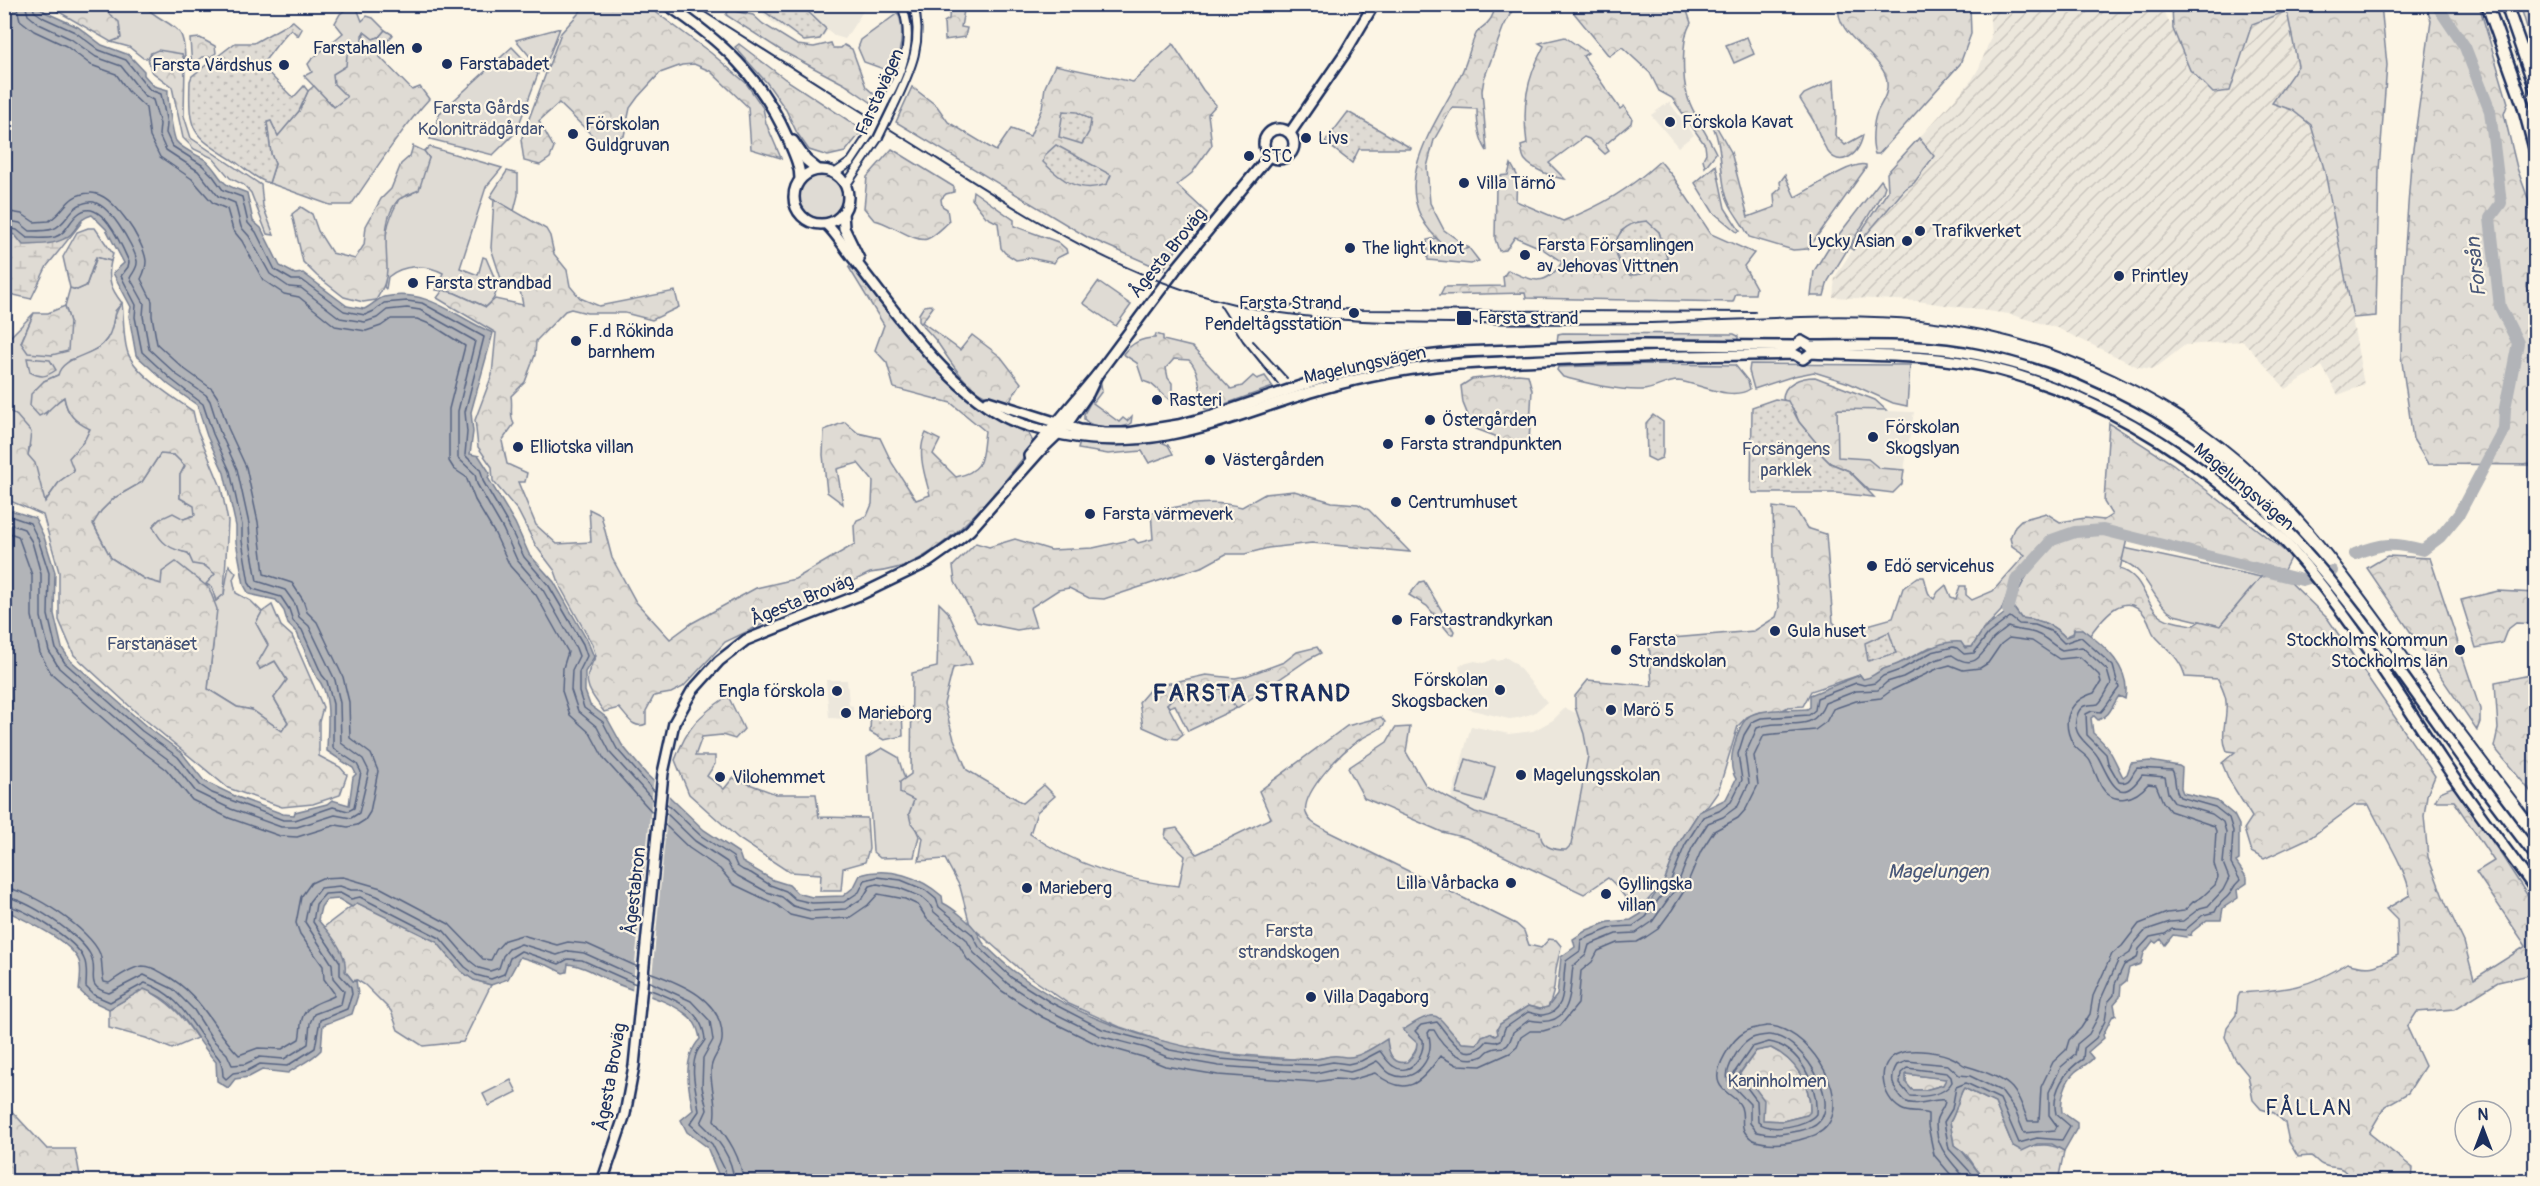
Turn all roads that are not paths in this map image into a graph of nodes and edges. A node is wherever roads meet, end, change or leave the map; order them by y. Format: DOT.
graph roads {
  1 [pos="666,4"];
  2 [pos="902,4"];
  3 [pos="912,4"];
  4 [pos="1374,4"];
  5 [pos="2487,4"];
  6 [pos="2506,4"];
  7 [pos="2535,90"];
  8 [pos="780,122"];
  9 [pos="1290,133"];
  10 [pos="2535,154"];
  11 [pos="1269,156"];
  12 [pos="817,169"];
  13 [pos="835,173"];
  14 [pos="800,178"];
  15 [pos="846,185"];
  16 [pos="843,213"];
  17 [pos="826,224"];
  18 [pos="864,270"];
  19 [pos="1811,349"];
  20 [pos="1794,350"];
  21 [pos="1450,353"];
  22 [pos="1452,365"];
  23 [pos="1056,429"];
  24 [pos="2463,760"];
  25 [pos="2449,770"];
  26 [pos="663,773"];
  27 [pos="2535,856"];
  28 [pos="2535,889"];
  29 [pos="639,1012"];
  30 [pos="602,1182"];
  1 -- 8 [label="main road"];
  2 -- 13 [label="street, Farstavägen, bridge"];
  3 -- 15 [label="street, Farstavägen, bridge"];
  4 -- 9 [label="main road"];
  5 -- 10 [label="highway"];
  6 -- 7 [label="highway"];
  8 -- 12 [label="main road"];
  8 -- 14 [label="main road"];
  9 -- 11 [label="main road"];
  9 -- 11 [label="main road"];
  11 -- 23 [label="main road, Ågesta Broväg"];
  12 -- 13 [label="main road"];
  12 -- 14 [label="main road"];
  13 -- 15 [label="main road"];
  14 -- 17 [label="main road"];
  15 -- 16 [label="main road"];
  16 -- 17 [label="main road"];
  16 -- 18 [label="main road, Magelungsvägen"];
  17 -- 18 [label="main road, Magelungsvägen"];
  18 -- 23 [label="main road, Magelungsvägen"];
  19 -- 20 [label="main road, Magelungsvägen"];
  19 -- 20 [label="main road, Magelungsvägen"];
  19 -- 24 [label="main road, Magelungsvägen"];
  19 -- 25 [label="main road, Magelungsvägen"];
  20 -- 21 [label="main road, Magelungsvägen"];
  20 -- 22 [label="main road, Magelungsvägen"];
  21 -- 22 [label="main road"];
  21 -- 23 [label="main road, Magelungsvägen"];
  22 -- 23 [label="main road, Magelungsvägen"];
  23 -- 26 [label="main road, Ågesta Broväg"];
  24 -- 25 [label="main road"];
  24 -- 27 [label="main road, Magelungsvägen"];
  25 -- 28 [label="main road, Magelungsvägen"];
  26 -- 29 [label="main road, Ågestabron"];
  29 -- 30 [label="main road, Ågesta Broväg"];
}
